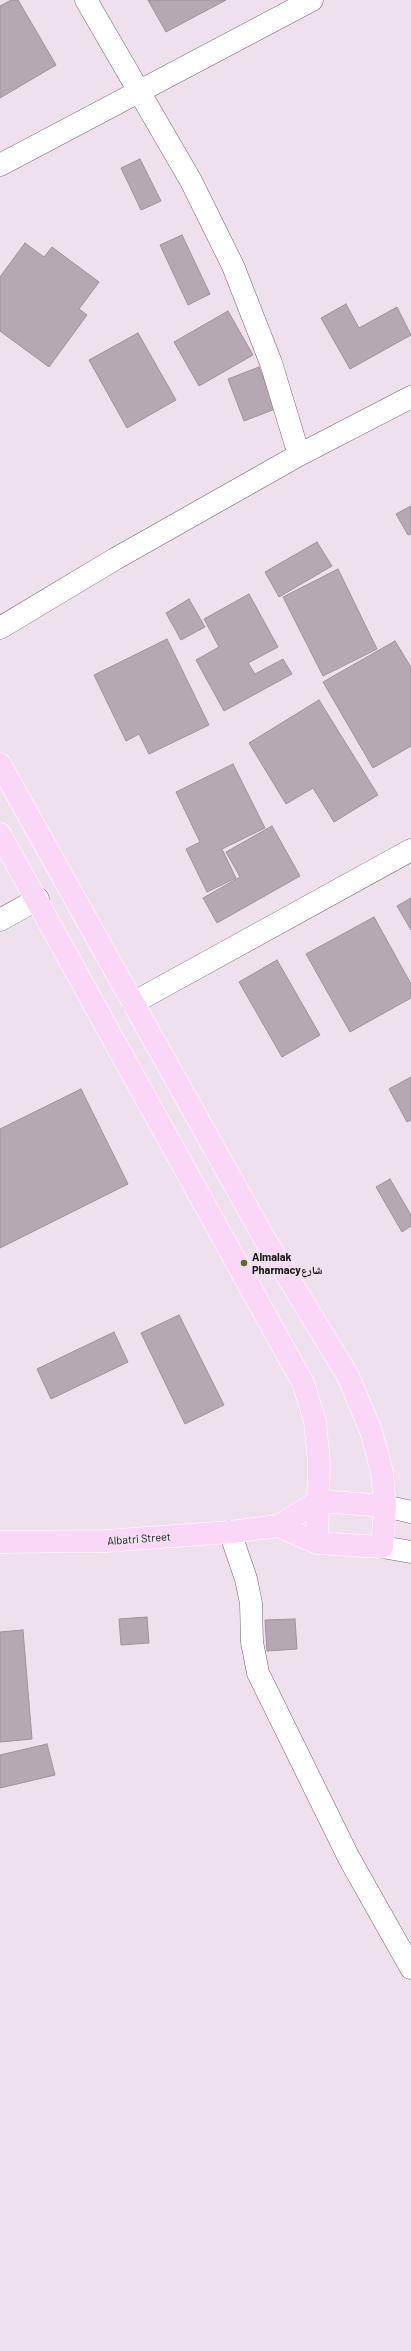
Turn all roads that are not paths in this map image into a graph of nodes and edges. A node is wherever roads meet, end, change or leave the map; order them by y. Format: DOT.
graph roads {
  1 [pos="86,0"];
  2 [pos="312,0"];
  3 [pos="137,91"];
  4 [pos="0,165"];
  5 [pos="411,397"];
  6 [pos="299,455"];
  7 [pos="0,628"];
  8 [pos="0,764"];
  9 [pos="0,834"];
  10 [pos="411,850"];
  11 [pos="38,899"];
  12 [pos="0,920"];
  13 [pos="133,1003"];
  14 [pos="320,1501"];
  15 [pos="385,1506"];
  16 [pos="411,1512"];
  17 [pos="278,1526"];
  18 [pos="230,1532"];
  19 [pos="0,1542"];
  20 [pos="317,1543"];
  21 [pos="382,1547"];
  22 [pos="411,1552"];
  23 [pos="411,1968"];
  1 -- 3 [label="street"];
  2 -- 3 [label="street"];
  3 -- 4 [label="street"];
  3 -- 6 [label="street"];
  5 -- 6 [label="street"];
  6 -- 7 [label="street"];
  8 -- 13 [label="main road"];
  9 -- 11 [label="main road"];
  10 -- 13 [label="street"];
  11 -- 12 [label="street"];
  11 -- 14 [label="main road"];
  13 -- 15 [label="main road"];
  14 -- 15 [label="main road"];
  14 -- 17 [label="main road"];
  14 -- 20 [label="main road"];
  15 -- 16 [label="street"];
  15 -- 21 [label="main road"];
  17 -- 18 [label="main road, Albatri Street"];
  17 -- 20 [label="main road"];
  18 -- 19 [label="main road, Albatri Street"];
  18 -- 23 [label="street"];
  20 -- 21 [label="main road"];
  21 -- 22 [label="street"];
}
